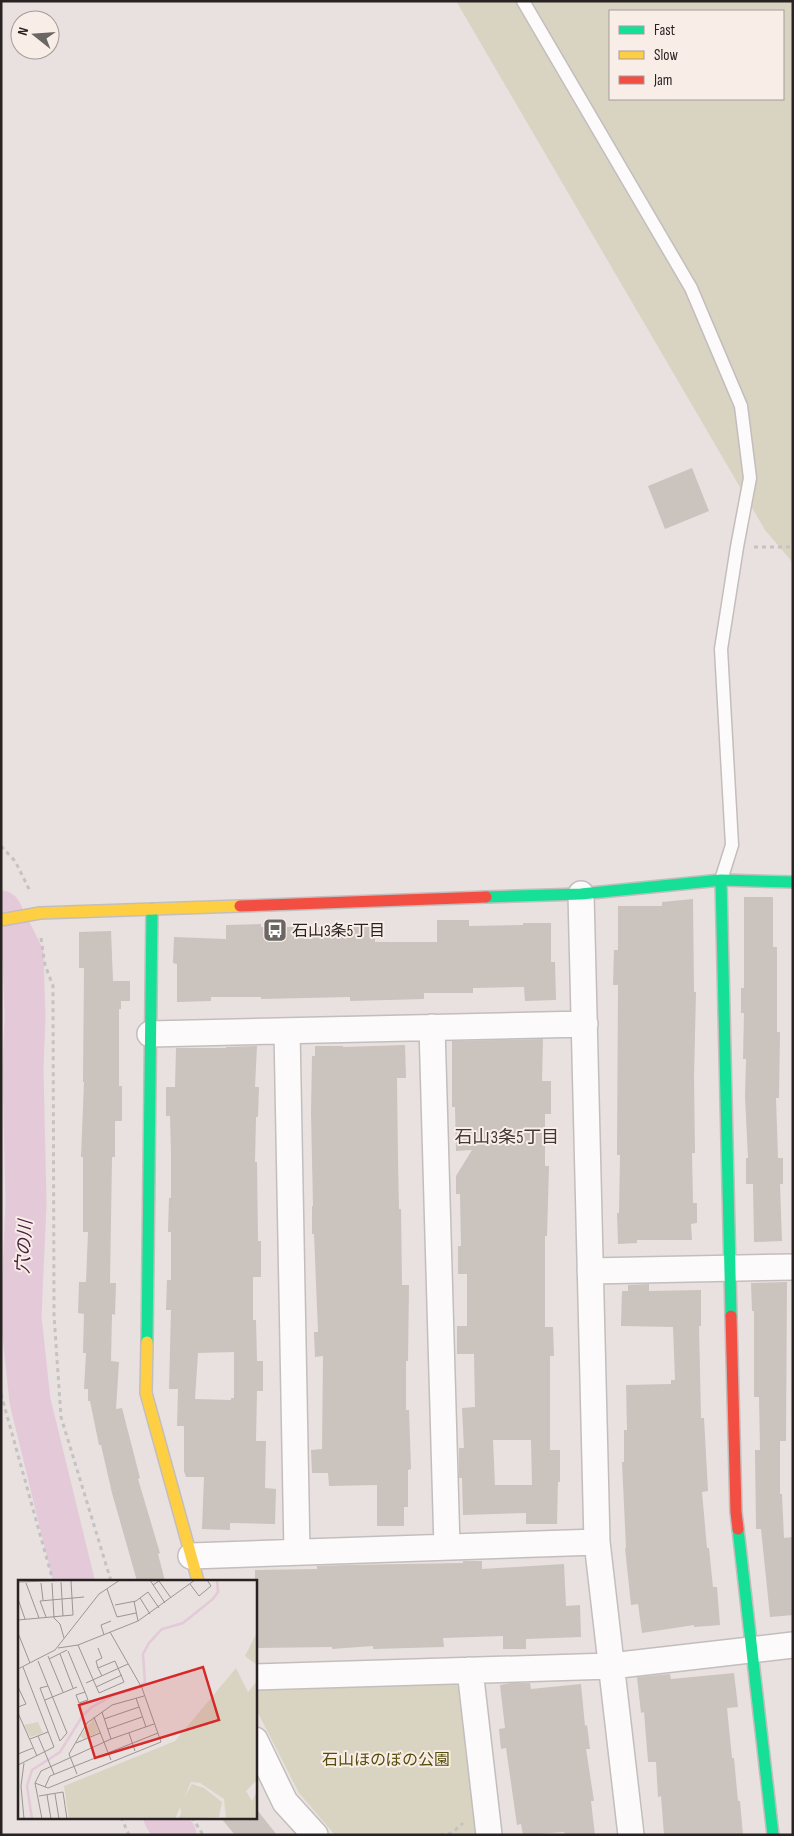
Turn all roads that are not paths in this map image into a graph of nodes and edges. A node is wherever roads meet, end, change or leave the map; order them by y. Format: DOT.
graph roads {
  1 [pos="523,1"];
  2 [pos="721,880"];
  3 [pos="793,882"];
  4 [pos="581,894"];
  5 [pos="152,909"];
  6 [pos="1,920"];
  7 [pos="584,1024"];
  8 [pos="432,1027"];
  9 [pos="287,1031"];
  10 [pos="150,1034"];
  11 [pos="793,1266"];
  12 [pos="730,1267"];
  13 [pos="590,1271"];
  14 [pos="597,1542"];
  15 [pos="447,1547"];
  16 [pos="297,1552"];
  17 [pos="191,1556"];
  18 [pos="198,1580"];
  19 [pos="793,1645"];
  20 [pos="752,1650"];
  21 [pos="611,1666"];
  22 [pos="470,1670"];
  23 [pos="256,1677"];
  24 [pos="256,1742"];
  25 [pos="315,1835"];
  26 [pos="489,1835"];
  27 [pos="631,1835"];
  28 [pos="773,1835"];
  1 -- 2 [label="lane"];
  2 -- 3 [label="street"];
  2 -- 4 [label="street"];
  2 -- 12 [label="street"];
  4 -- 5 [label="street"];
  4 -- 7 [label="street"];
  5 -- 6 [label="street"];
  5 -- 10 [label="street"];
  7 -- 8 [label="street"];
  7 -- 13 [label="street"];
  8 -- 9 [label="street"];
  8 -- 15 [label="street"];
  9 -- 10 [label="street"];
  9 -- 16 [label="street"];
  10 -- 17 [label="street"];
  11 -- 12 [label="street"];
  12 -- 13 [label="street"];
  12 -- 20 [label="street"];
  13 -- 14 [label="street"];
  14 -- 15 [label="street"];
  14 -- 21 [label="street"];
  15 -- 16 [label="street"];
  16 -- 17 [label="street"];
  17 -- 18 [label="street"];
  19 -- 20 [label="street"];
  20 -- 21 [label="street"];
  20 -- 28 [label="street"];
  21 -- 22 [label="street"];
  21 -- 27 [label="street"];
  22 -- 23 [label="street"];
  22 -- 26 [label="street"];
  24 -- 25 [label="street"];
}
